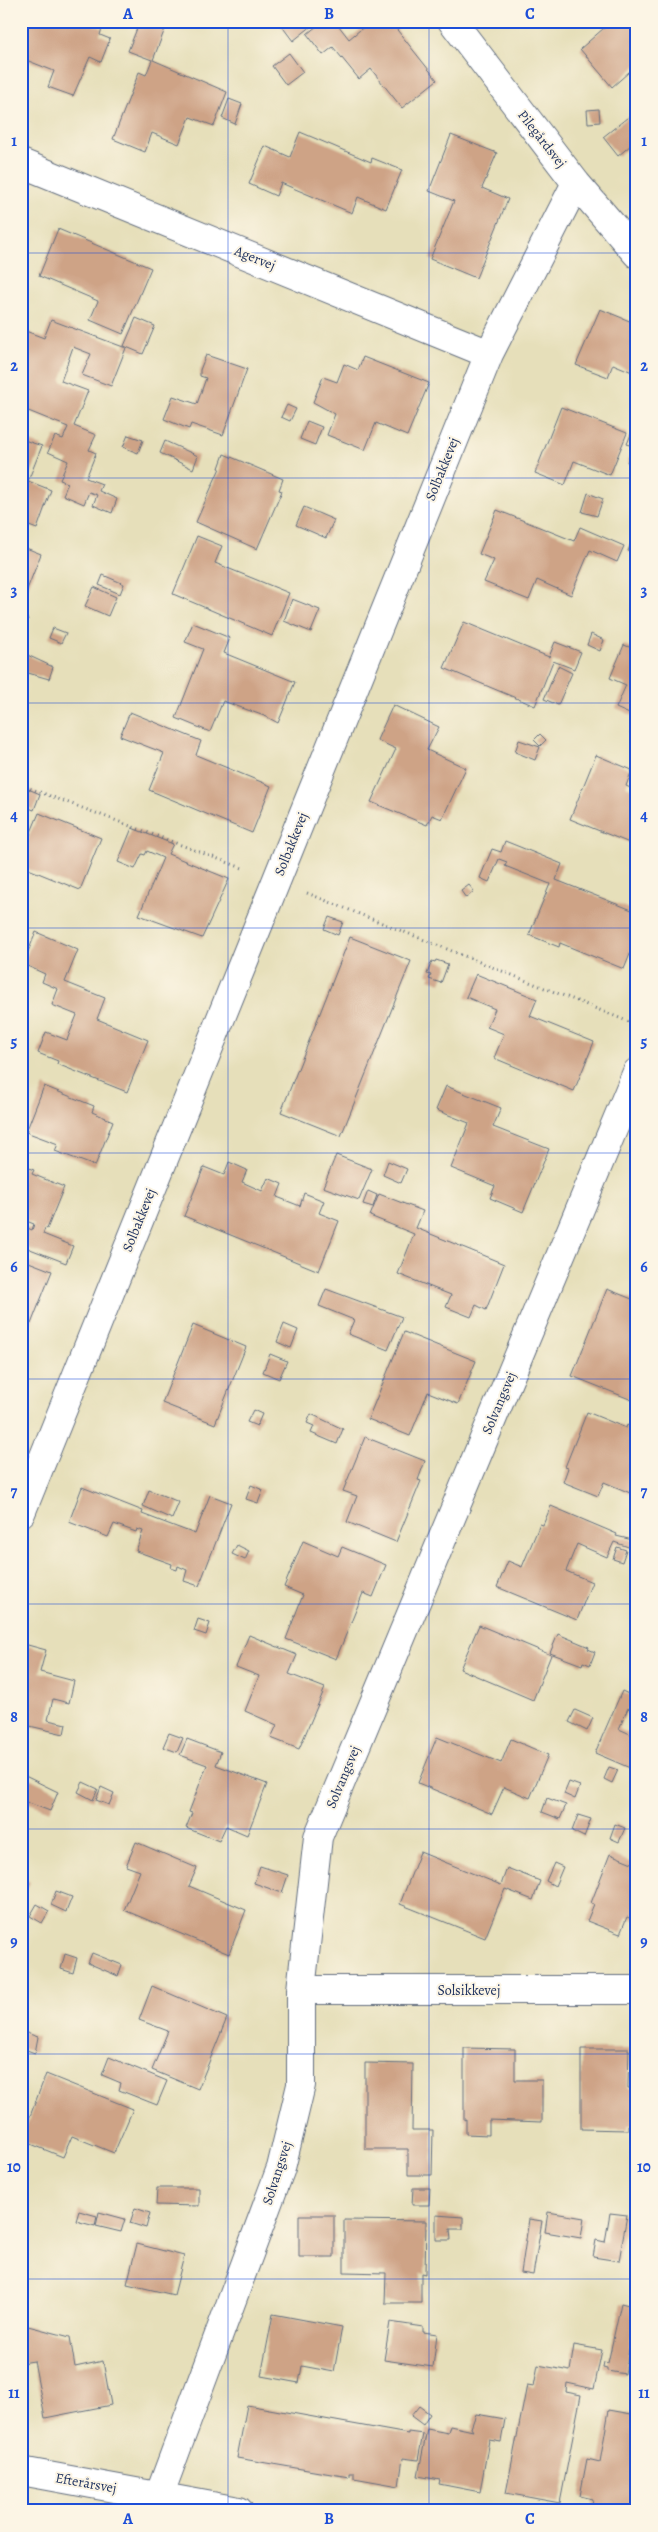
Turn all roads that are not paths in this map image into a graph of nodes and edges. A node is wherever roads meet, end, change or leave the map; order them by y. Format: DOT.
graph roads {
  1 [pos="452,21"];
  2 [pos="21,163"];
  3 [pos="576,183"];
  4 [pos="637,254"];
  5 [pos="488,354"];
  6 [pos="637,1072"];
  7 [pos="21,1513"];
  8 [pos="301,1990"];
  9 [pos="637,1990"];
  10 [pos="21,2471"];
  11 [pos="157,2503"];
  12 [pos="239,2511"];
  1 -- 3 [label="street, Pilegårdsvej"];
  2 -- 5 [label="street, Agervej"];
  3 -- 4 [label="street, Pilegårdsvej"];
  3 -- 5 [label="street, Solbakkevej"];
  5 -- 7 [label="street, Solbakkevej"];
  6 -- 8 [label="street, Solvangsvej"];
  8 -- 9 [label="street, Solsikkevej"];
  8 -- 11 [label="street, Solvangsvej"];
  10 -- 11 [label="street, Efterårsvej"];
  11 -- 12 [label="street, Efterårsvej"];
}
